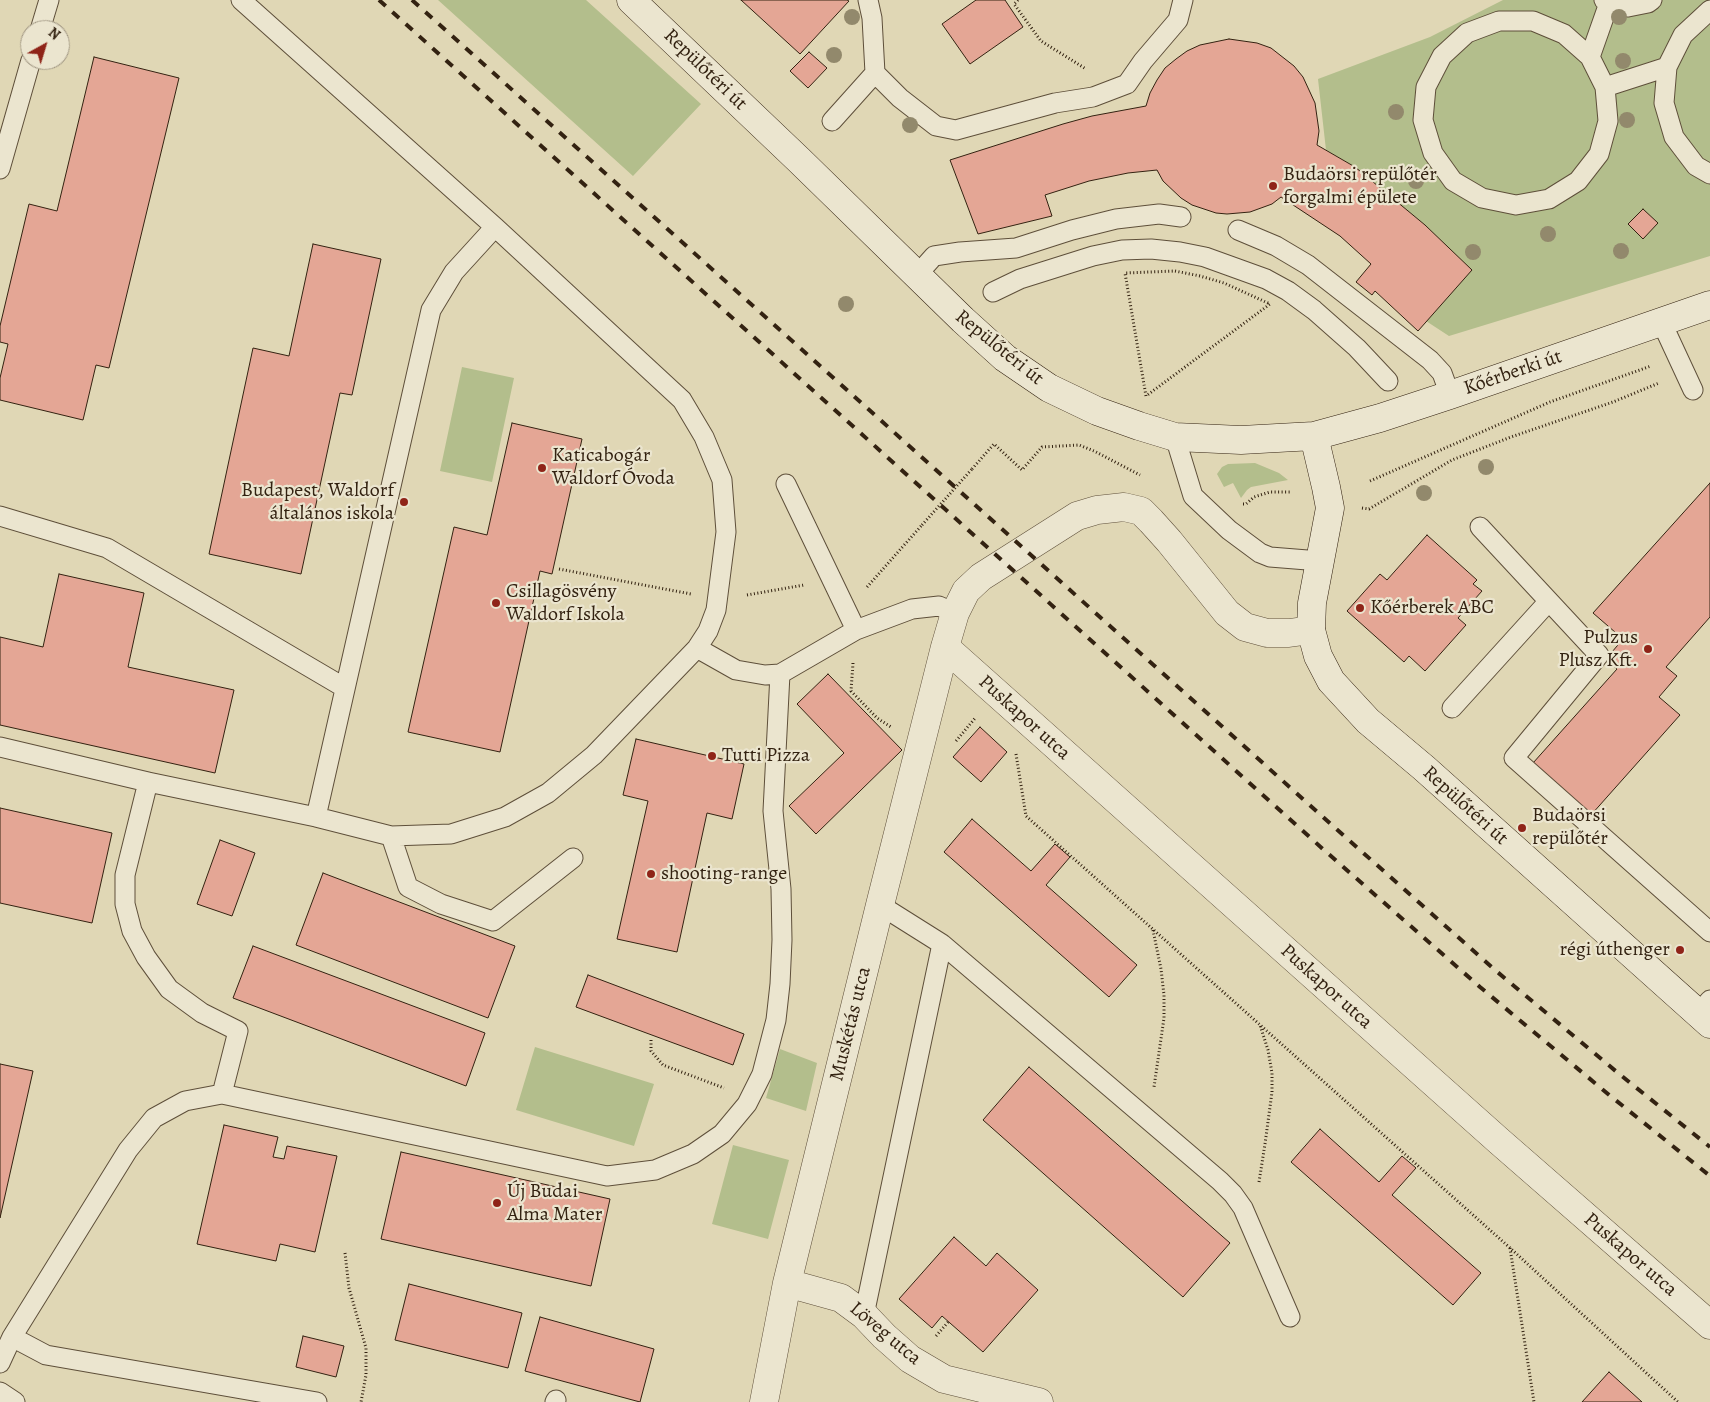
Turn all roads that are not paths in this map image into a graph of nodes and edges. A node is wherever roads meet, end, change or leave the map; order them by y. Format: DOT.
graph roads {
  1 [pos="49,0"];
  2 [pos="241,0"];
  3 [pos="631,0"];
  4 [pos="868,0"];
  5 [pos="1183,0"];
  6 [pos="1652,0"];
  7 [pos="1606,2"];
  8 [pos="1710,10"];
  9 [pos="43,20"];
  10 [pos="1590,57"];
  11 [pos="1667,67"];
  12 [pos="28,70"];
  13 [pos="875,73"];
  14 [pos="1605,87"];
  15 [pos="832,121"];
  16 [pos="0,168"];
  17 [pos="1710,174"];
  18 [pos="1181,217"];
  19 [pos="495,227"];
  20 [pos="1238,230"];
  21 [pos="917,274"];
  22 [pos="993,292"];
  23 [pos="1710,305"];
  24 [pos="1661,320"];
  25 [pos="1388,381"];
  26 [pos="1693,390"];
  27 [pos="1450,395"];
  28 [pos="1314,436"];
  29 [pos="1175,437"];
  30 [pos="786,484"];
  31 [pos="0,516"];
  32 [pos="1480,527"];
  33 [pos="1320,561"];
  34 [pos="1549,601"];
  35 [pos="954,613"];
  36 [pos="856,630"];
  37 [pos="1311,630"];
  38 [pos="945,647"];
  39 [pos="697,648"];
  40 [pos="780,674"];
  41 [pos="345,688"];
  42 [pos="1452,708"];
  43 [pos="0,747"];
  44 [pos="148,782"];
  45 [pos="316,817"];
  46 [pos="391,836"];
  47 [pos="573,858"];
  48 [pos="880,905"];
  49 [pos="1710,932"];
  50 [pos="942,944"];
  51 [pos="1706,1013"];
  52 [pos="222,1094"];
  53 [pos="787,1284"];
  54 [pos="864,1315"];
  55 [pos="1290,1317"];
  56 [pos="1710,1324"];
  57 [pos="12,1337"];
  58 [pos="0,1363"];
  59 [pos="0,1392"];
  60 [pos="15,1402"];
  61 [pos="317,1402"];
  62 [pos="764,1402"];
  63 [pos="1039,1402"];
  1 -- 9 [label="lane"];
  2 -- 19 [label="lane"];
  3 -- 21 [label="street, Repülőtéri út"];
  4 -- 13 [label="lane"];
  5 -- 13 [label="lane"];
  6 -- 7 [label="lane"];
  7 -- 10 [label="lane"];
  8 -- 11 [label="lane"];
  10 -- 14 [label="lane"];
  10 -- 14 [label="lane"];
  11 -- 14 [label="lane"];
  11 -- 17 [label="lane"];
  12 -- 16 [label="lane"];
  13 -- 15 [label="lane"];
  18 -- 21 [label="lane"];
  19 -- 39 [label="lane"];
  19 -- 41 [label="lane"];
  20 -- 27 [label="lane"];
  21 -- 29 [label="street, Repülőtéri út"];
  22 -- 25 [label="lane"];
  23 -- 24 [label="street, Kőérberki út"];
  24 -- 26 [label="lane"];
  24 -- 27 [label="street, Kőérberki út"];
  27 -- 28 [label="street, Kőérberki út"];
  28 -- 29 [label="street, Repülőtéri út"];
  28 -- 33 [label="street, Repülőtéri út"];
  29 -- 33 [label="lane"];
  30 -- 36 [label="lane"];
  31 -- 41 [label="lane"];
  32 -- 34 [label="lane"];
  33 -- 37 [label="street, Repülőtéri út"];
  34 -- 42 [label="lane"];
  34 -- 49 [label="lane"];
  35 -- 36 [label="lane"];
  35 -- 37 [label="street"];
  35 -- 38 [label="street"];
  36 -- 40 [label="lane"];
  37 -- 51 [label="street, Repülőtéri út"];
  38 -- 48 [label="street, Muskétás utca"];
  38 -- 56 [label="street, Puskapor utca"];
  39 -- 40 [label="lane"];
  39 -- 46 [label="lane"];
  40 -- 52 [label="lane"];
  41 -- 45 [label="lane"];
  43 -- 44 [label="lane"];
  44 -- 45 [label="lane"];
  44 -- 52 [label="lane"];
  45 -- 46 [label="lane"];
  46 -- 47 [label="lane"];
  48 -- 50 [label="lane"];
  48 -- 53 [label="street, Muskétás utca"];
  50 -- 54 [label="lane"];
  50 -- 55 [label="lane"];
  52 -- 57 [label="lane"];
  53 -- 54 [label="street, Löveg utca"];
  53 -- 62 [label="street, Muskétás utca"];
  54 -- 63 [label="street, Löveg utca"];
  57 -- 58 [label="lane"];
  57 -- 61 [label="lane"];
  59 -- 60 [label="lane"];
}
